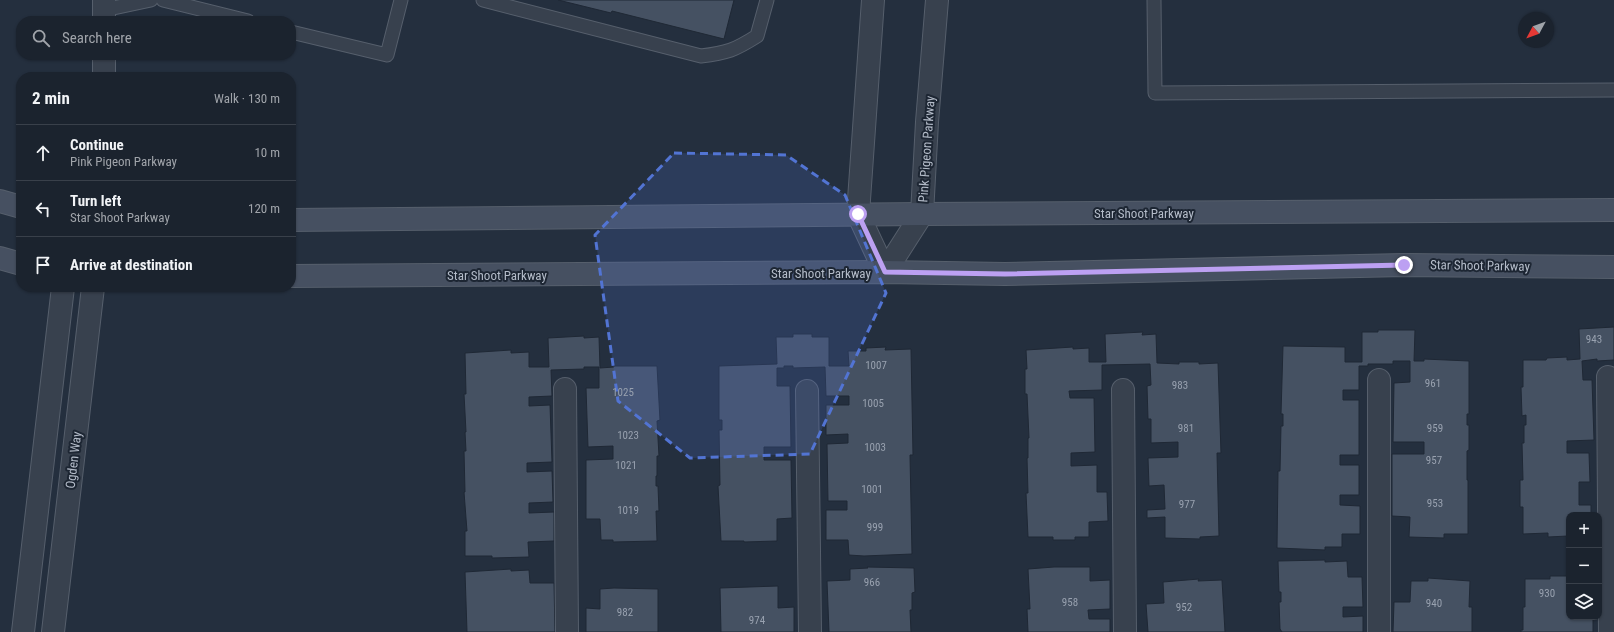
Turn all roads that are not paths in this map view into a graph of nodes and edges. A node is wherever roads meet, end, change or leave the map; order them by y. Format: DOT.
graph roads {
  1 [pos="151,0"];
  2 [pos="163,0"];
  3 [pos="401,0"];
  4 [pos="483,0"];
  5 [pos="767,0"];
  6 [pos="873,0"];
  7 [pos="937,0"];
  8 [pos="1154,0"];
  9 [pos="104,10"];
  10 [pos="228,16"];
  11 [pos="296,33"];
  12 [pos="104,60"];
  13 [pos="104,72"];
  14 [pos="1614,90"];
  15 [pos="0,201"];
  16 [pos="16,206"];
  17 [pos="1614,210"];
  18 [pos="858,214"];
  19 [pos="922,214"];
  20 [pos="296,220"];
  21 [pos="0,258"];
  22 [pos="16,263"];
  23 [pos="1614,267"];
  24 [pos="885,272"];
  25 [pos="296,276"];
  26 [pos="63,292"];
  27 [pos="92,292"];
  28 [pos="1608,376"];
  29 [pos="1379,380"];
  30 [pos="566,390"];
  31 [pos="1123,390"];
  32 [pos="807,391"];
  33 [pos="23,632"];
  34 [pos="52,632"];
  35 [pos="567,632"];
  36 [pos="810,632"];
  37 [pos="1126,632"];
  38 [pos="1379,632"];
  39 [pos="1610,632"];
  1 -- 9 [label="lane"];
  2 -- 10 [label="lane"];
  3 -- 11 [label="lane"];
  4 -- 5 [label="lane"];
  6 -- 18 [label="street"];
  7 -- 19 [label="street, Pink Pigeon Parkway"];
  8 -- 14 [label="lane"];
  12 -- 13 [label="street"];
  15 -- 16 [label="street"];
  17 -- 19 [label="street, Star Shoot Parkway"];
  18 -- 19 [label="street, Star Shoot Parkway"];
  18 -- 20 [label="street, Star Shoot Parkway"];
  18 -- 24 [label="street"];
  19 -- 24 [label="street, Pink Pigeon Parkway"];
  21 -- 22 [label="street"];
  23 -- 24 [label="street, Star Shoot Parkway"];
  24 -- 25 [label="street, Star Shoot Parkway"];
  26 -- 33 [label="street"];
  27 -- 34 [label="street, Ogden Way"];
  28 -- 39 [label="street"];
  29 -- 38 [label="street"];
  30 -- 35 [label="street"];
  31 -- 37 [label="street"];
  32 -- 36 [label="street"];
}
